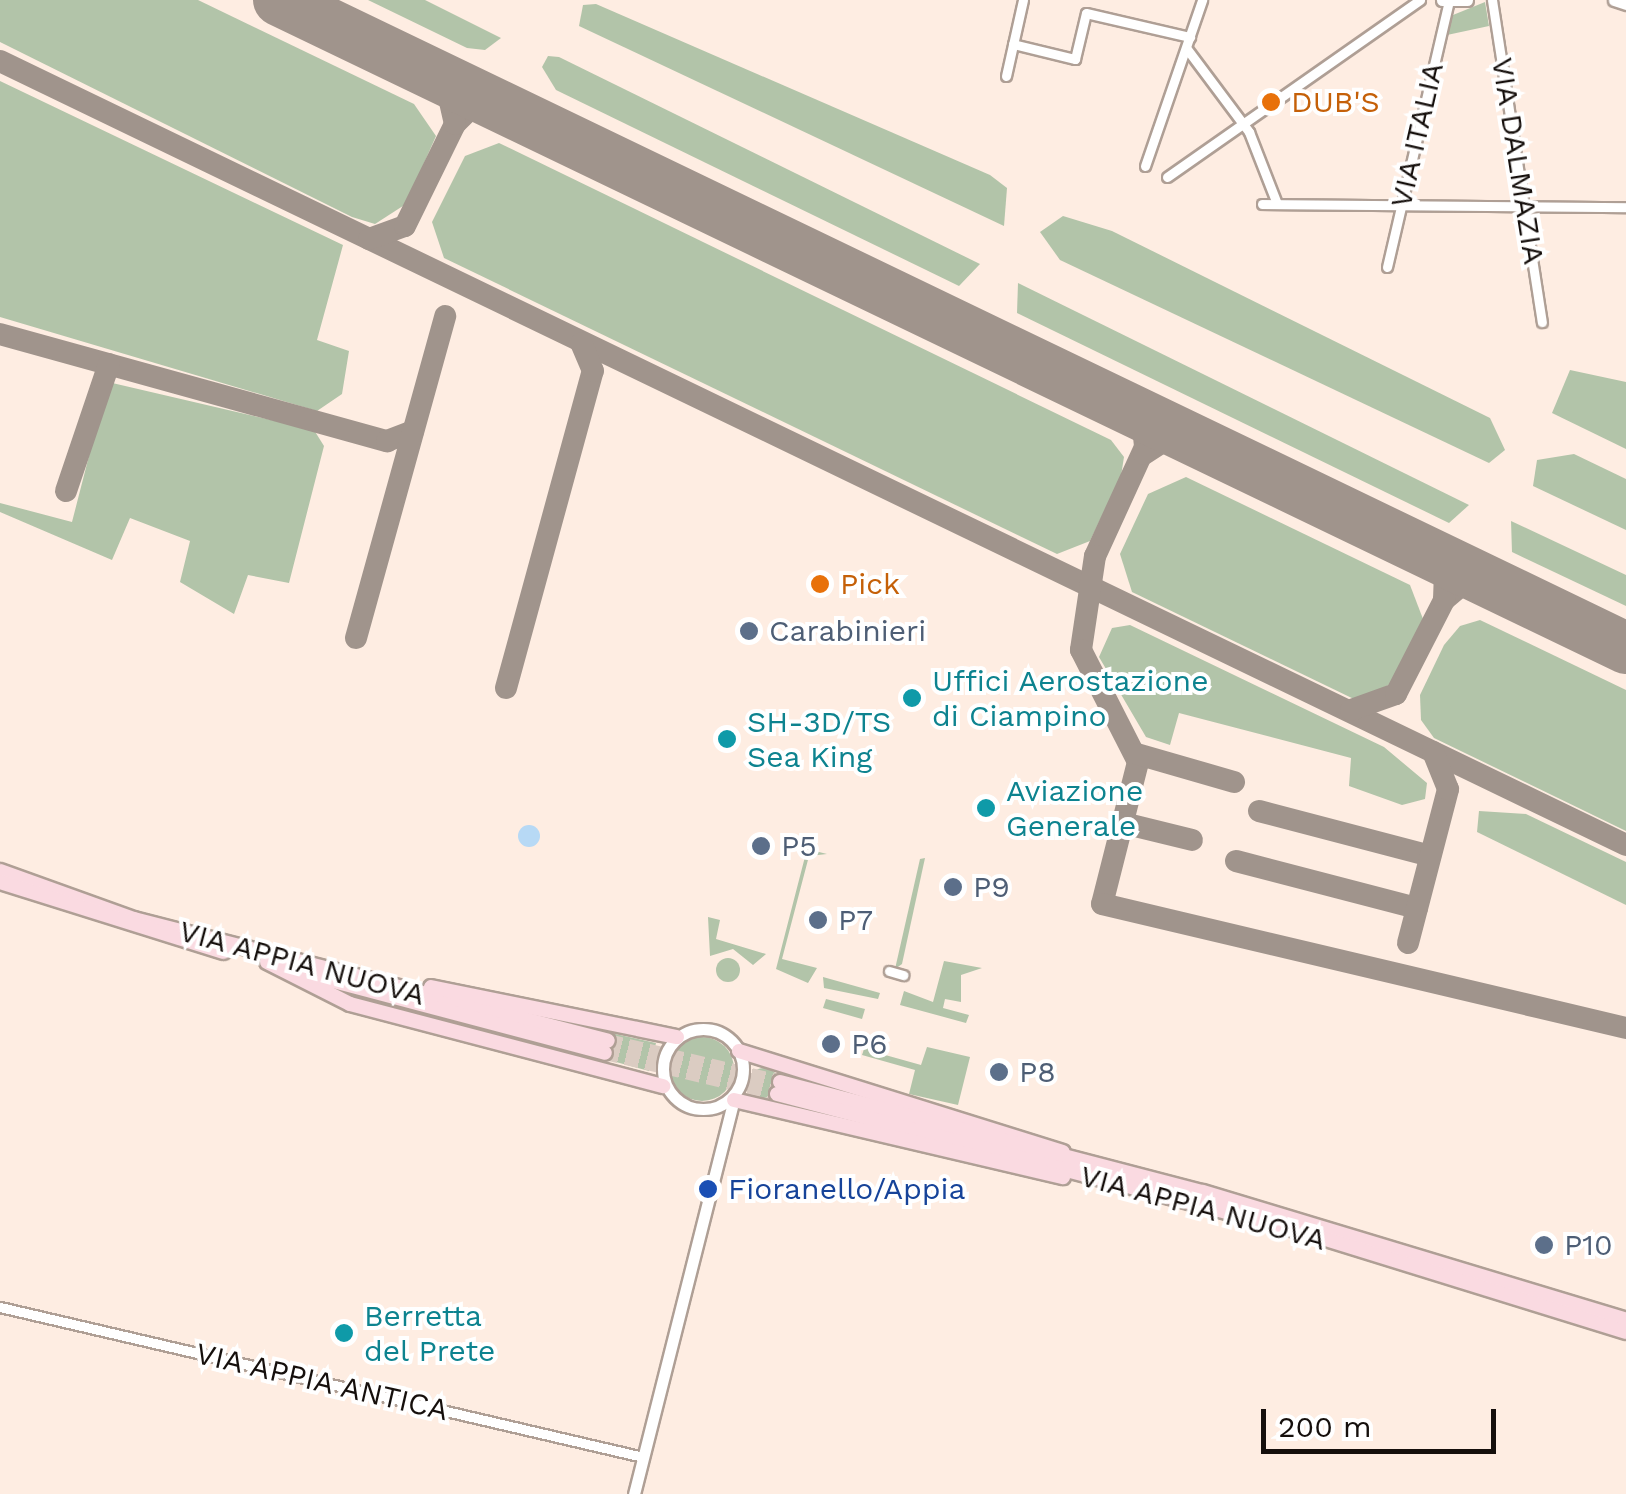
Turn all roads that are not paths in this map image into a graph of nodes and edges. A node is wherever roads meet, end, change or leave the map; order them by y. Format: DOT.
graph roads {
  1 [pos="1023,0"];
  2 [pos="1420,0"];
  3 [pos="1467,0"];
  4 [pos="1492,0"];
  5 [pos="1614,0"];
  6 [pos="1202,2"];
  7 [pos="1445,2"];
  8 [pos="1626,4"];
  9 [pos="1190,37"];
  10 [pos="1013,44"];
  11 [pos="1187,48"];
  12 [pos="1006,76"];
  13 [pos="1244,125"];
  14 [pos="1145,166"];
  15 [pos="1167,177"];
  16 [pos="1262,204"];
  17 [pos="1277,204"];
  18 [pos="1400,204"];
  19 [pos="1626,206"];
  20 [pos="1524,207"];
  21 [pos="1387,267"];
  22 [pos="1542,322"];
  23 [pos="0,871"];
  24 [pos="0,882"];
  25 [pos="272,960"];
  26 [pos="889,971"];
  27 [pos="903,975"];
  28 [pos="678,1037"];
  29 [pos="606,1047"];
  30 [pos="739,1051"];
  31 [pos="663,1086"];
  32 [pos="779,1088"];
  33 [pos="734,1100"];
  34 [pos="708,1104"];
  35 [pos="728,1131"];
  36 [pos="1088,1172"];
  37 [pos="0,1307"];
  38 [pos="1626,1320"];
  39 [pos="1626,1332"];
  40 [pos="643,1457"];
  41 [pos="634,1494"];
  1 -- 10 [label="street"];
  2 -- 13 [label="street"];
  3 -- 7 [label="street"];
  4 -- 20 [label="street, VIA DALMAZIA"];
  5 -- 8 [label="street"];
  6 -- 9 [label="street"];
  7 -- 18 [label="street, VIA ITALIA"];
  9 -- 10 [label="street"];
  9 -- 11 [label="street"];
  10 -- 12 [label="street"];
  11 -- 13 [label="street"];
  11 -- 14 [label="street"];
  13 -- 15 [label="street"];
  13 -- 17 [label="street"];
  16 -- 17 [label="street"];
  17 -- 18 [label="street"];
  18 -- 20 [label="street"];
  18 -- 21 [label="street, VIA ITALIA"];
  19 -- 20 [label="street"];
  20 -- 22 [label="street, VIA DALMAZIA"];
  23 -- 25 [label="main road, VIA APPIA NUOVA"];
  24 -- 25 [label="main road, VIA APPIA NUOVA"];
  25 -- 28 [label="main road"];
  25 -- 29 [label="main road, VIA APPIA NUOVA"];
  25 -- 31 [label="main road"];
  26 -- 27 [label="street"];
  28 -- 30 [label="street"];
  28 -- 31 [label="street"];
  30 -- 33 [label="street"];
  30 -- 36 [label="main road"];
  31 -- 34 [label="street"];
  32 -- 36 [label="main road, VIA APPIA NUOVA"];
  33 -- 34 [label="street"];
  33 -- 35 [label="street"];
  33 -- 36 [label="main road"];
  34 -- 35 [label="street"];
  35 -- 40 [label="street"];
  36 -- 38 [label="main road, VIA APPIA NUOVA"];
  36 -- 39 [label="main road, VIA APPIA NUOVA"];
  37 -- 40 [label="street, VIA APPIA ANTICA"];
  40 -- 41 [label="street"];
}
